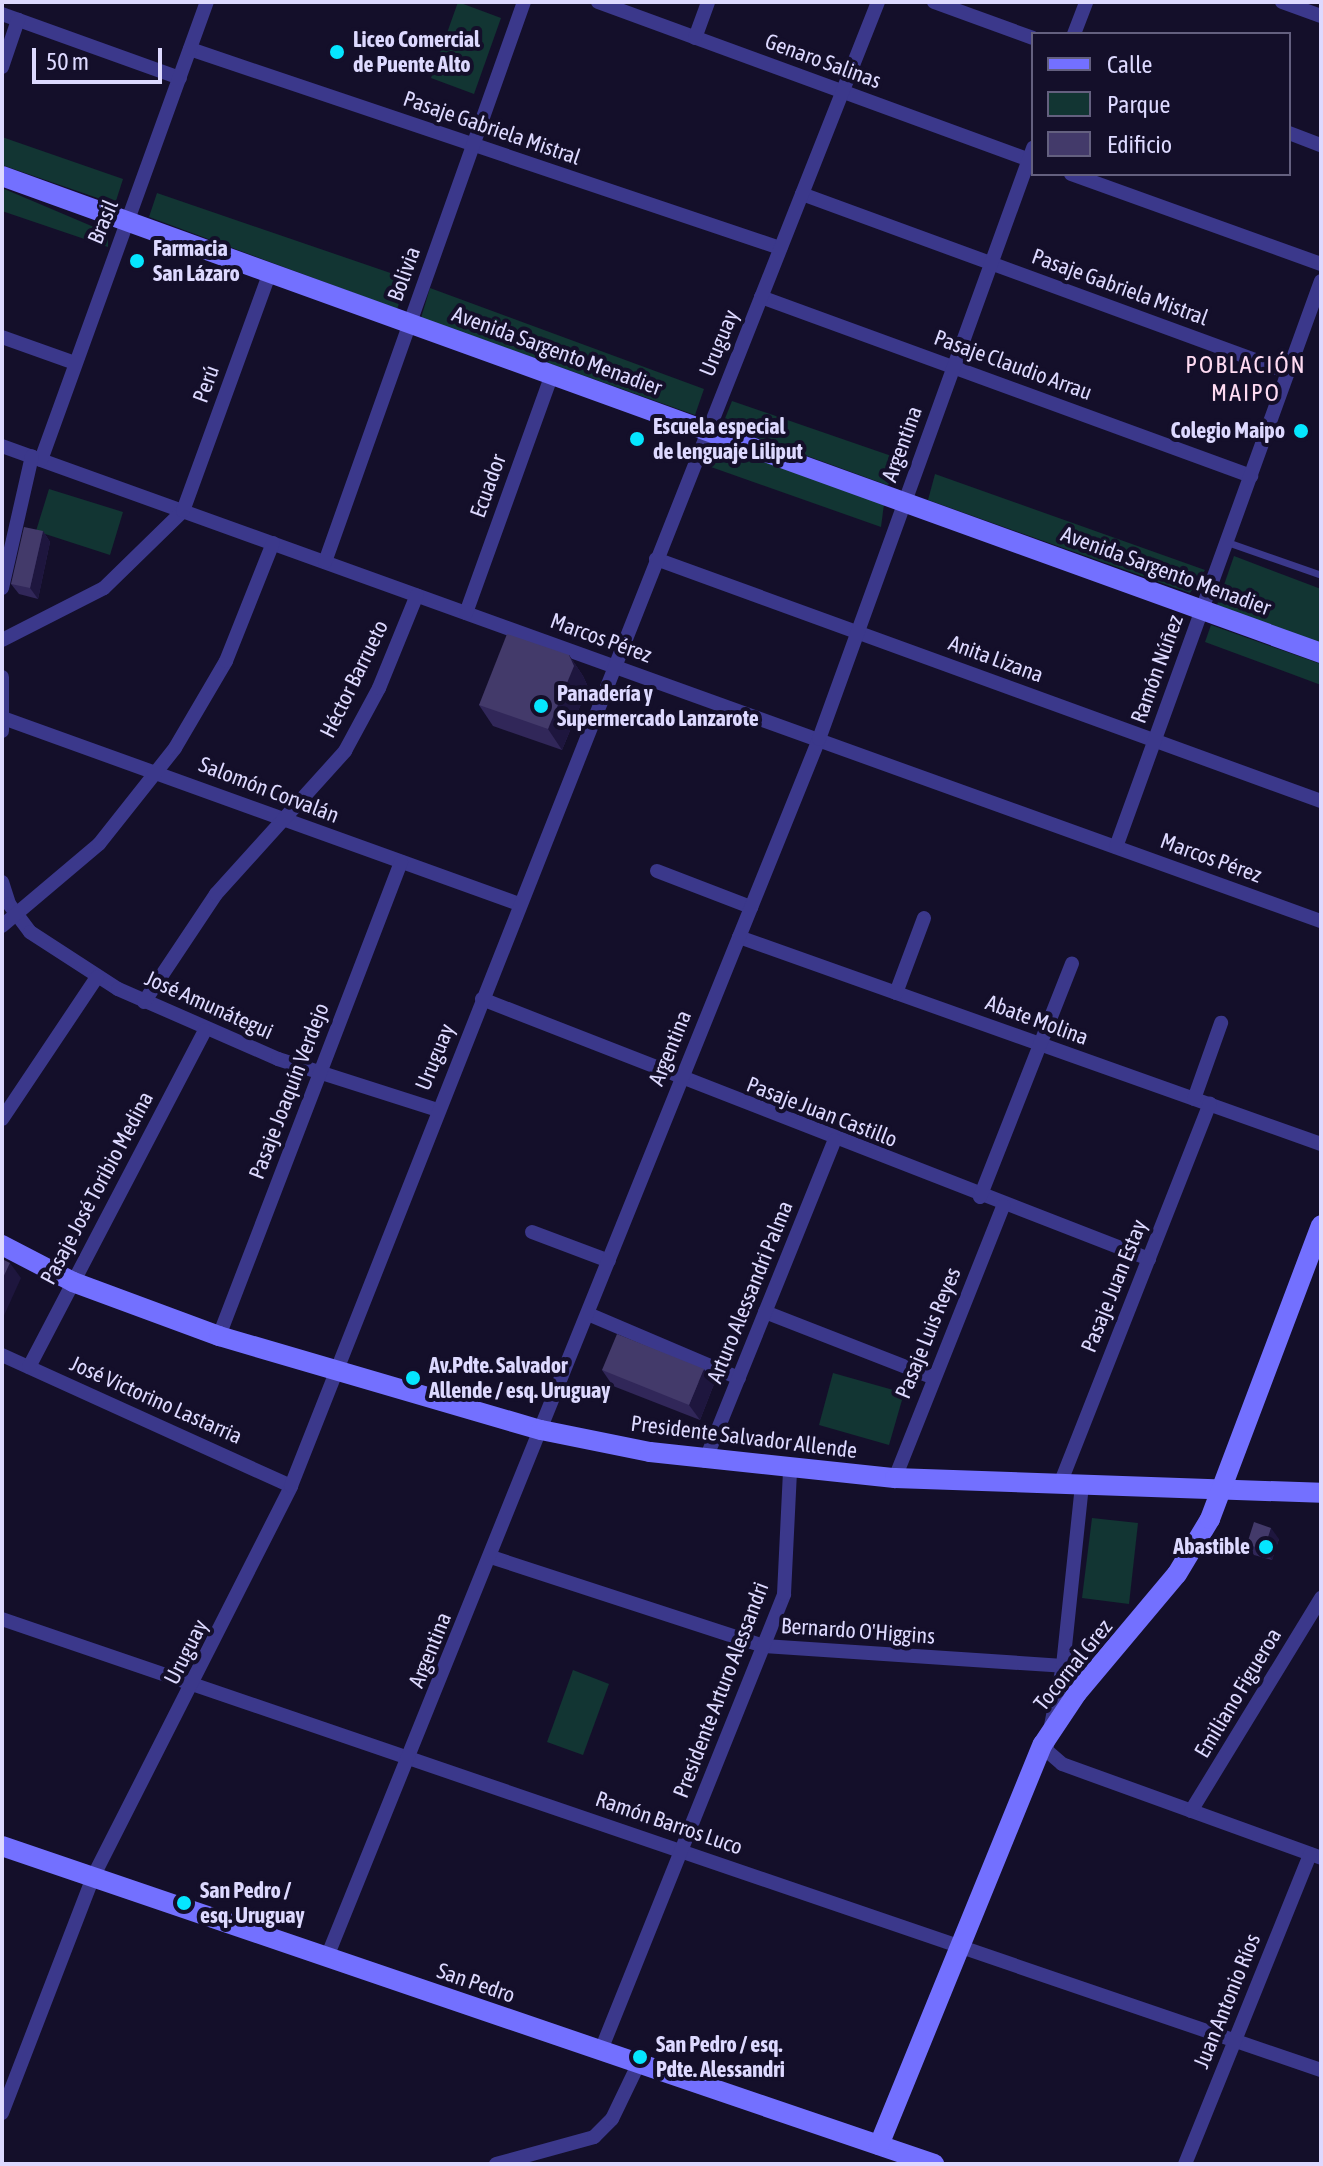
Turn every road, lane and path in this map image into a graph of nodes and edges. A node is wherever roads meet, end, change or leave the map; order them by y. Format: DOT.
graph roads {
  1 [pos="207,2"];
  2 [pos="524,2"];
  3 [pos="598,2"];
  4 [pos="708,2"];
  5 [pos="878,2"];
  6 [pos="934,2"];
  7 [pos="1086,2"];
  8 [pos="1282,2"];
  9 [pos="2,14"];
  10 [pos="1321,16"];
  11 [pos="18,20"];
  12 [pos="1075,32"];
  13 [pos="1031,37"];
  14 [pos="695,38"];
  15 [pos="190,49"];
  16 [pos="2,67"];
  17 [pos="180,78"];
  18 [pos="842,92"];
  19 [pos="1291,134"];
  20 [pos="473,145"];
  21 [pos="1321,145"];
  22 [pos="1031,156"];
  23 [pos="1031,159"];
  24 [pos="2,176"];
  25 [pos="1077,176"];
  26 [pos="802,194"];
  27 [pos="129,222"];
  28 [pos="780,248"];
  29 [pos="991,263"];
  30 [pos="1321,264"];
  31 [pos="270,272"];
  32 [pos="1321,281"];
  33 [pos="761,297"];
  34 [pos="410,323"];
  35 [pos="2,337"];
  36 [pos="75,363"];
  37 [pos="954,367"];
  38 [pos="1288,372"];
  39 [pos="552,374"];
  40 [pos="707,431"];
  41 [pos="2,446"];
  42 [pos="37,458"];
  43 [pos="1251,476"];
  44 [pos="905,502"];
  45 [pos="183,511"];
  46 [pos="1227,542"];
  47 [pos="273,543"];
  48 [pos="656,559"];
  49 [pos="325,562"];
  50 [pos="1321,575"];
  51 [pos="2,588"];
  52 [pos="417,595"];
  53 [pos="1202,610"];
  54 [pos="466,613"];
  55 [pos="857,632"];
  56 [pos="2,640"];
  57 [pos="1321,653"];
  58 [pos="614,666"];
  59 [pos="2,677"];
  60 [pos="3,718"];
  61 [pos="2,731"];
  62 [pos="819,739"];
  63 [pos="1155,740"];
  64 [pos="158,772"];
  65 [pos="1321,801"];
  66 [pos="285,821"];
  67 [pos="1116,847"];
  68 [pos="401,862"];
  69 [pos="657,871"];
  70 [pos="2,882"];
  71 [pos="519,904"];
  72 [pos="751,907"];
  73 [pos="15,915"];
  74 [pos="924,918"];
  75 [pos="1321,921"];
  76 [pos="2,926"];
  77 [pos="739,937"];
  78 [pos="1072,964"];
  79 [pos="97,977"];
  80 [pos="896,993"];
  81 [pos="482,999"];
  82 [pos="144,1002"];
  83 [pos="1221,1023"];
  84 [pos="205,1030"];
  85 [pos="1041,1044"];
  86 [pos="319,1074"];
  87 [pos="681,1080"];
  88 [pos="1194,1099"];
  89 [pos="1210,1104"];
  90 [pos="438,1110"];
  91 [pos="2,1119"];
  92 [pos="835,1140"];
  93 [pos="1321,1144"];
  94 [pos="980,1197"];
  95 [pos="1003,1206"];
  96 [pos="1321,1225"];
  97 [pos="532,1232"];
  98 [pos="2,1245"];
  99 [pos="1149,1259"];
  100 [pos="609,1261"];
  101 [pos="73,1282"];
  102 [pos="765,1312"];
  103 [pos="588,1314"];
  104 [pos="219,1336"];
  105 [pos="2,1355"];
  106 [pos="29,1367"];
  107 [pos="333,1372"];
  108 [pos="739,1378"];
  109 [pos="934,1378"];
  110 [pos="541,1430"];
  111 [pos="705,1461"];
  112 [pos="790,1470"];
  113 [pos="895,1478"];
  114 [pos="1060,1484"];
  115 [pos="1082,1485"];
  116 [pos="291,1486"];
  117 [pos="1224,1490"];
  118 [pos="1321,1493"];
  119 [pos="491,1557"];
  120 [pos="1321,1598"];
  121 [pos="2,1619"];
  122 [pos="764,1646"];
  123 [pos="1063,1666"];
  124 [pos="1090,1678"];
  125 [pos="194,1685"];
  126 [pos="1043,1744"];
  127 [pos="411,1758"];
  128 [pos="1191,1811"];
  129 [pos="2,1846"];
  130 [pos="682,1851"];
  131 [pos="1316,1856"];
  132 [pos="93,1877"];
  133 [pos="959,1946"];
  134 [pos="327,1957"];
  135 [pos="1235,2040"];
  136 [pos="601,2050"];
  137 [pos="639,2063"];
  138 [pos="1321,2070"];
  139 [pos="2,2113"];
  140 [pos="879,2145"];
  141 [pos="496,2164"];
  142 [pos="934,2164"];
  143 [pos="1185,2164"];
  1 -- 15 [label="street, Brasil"];
  2 -- 20 [label="street, Bolivia"];
  3 -- 14 [label="street, Genaro Salinas"];
  4 -- 14 [label="street"];
  5 -- 18 [label="street, Uruguay"];
  6 -- 13 [label="street"];
  7 -- 12 [label="street"];
  8 -- 10 [label="street"];
  9 -- 11 [label="street"];
  11 -- 16 [label="street"];
  11 -- 17 [label="street"];
  14 -- 18 [label="street, Genaro Salinas"];
  15 -- 17 [label="street, Brasil"];
  15 -- 20 [label="street, Pasaje Gabriela Mistral"];
  17 -- 27 [label="street, Brasil"];
  18 -- 22 [label="street, Genaro Salinas"];
  18 -- 26 [label="street, Uruguay"];
  19 -- 21 [label="street"];
  20 -- 28 [label="street, Pasaje Gabriela Mistral"];
  20 -- 34 [label="street, Bolivia"];
  23 -- 29 [label="street, Argentina"];
  24 -- 27 [label="main road, Avenida Sargento Menadier"];
  25 -- 30 [label="street"];
  26 -- 28 [label="street, Uruguay"];
  26 -- 29 [label="street, Pasaje Gabriela Mistral"];
  27 -- 31 [label="main road, Avenida Sargento Menadier"];
  27 -- 36 [label="street, Brasil"];
  28 -- 33 [label="street, Uruguay"];
  29 -- 37 [label="street, Argentina"];
  29 -- 38 [label="street, Pasaje Gabriela Mistral"];
  31 -- 34 [label="main road, Avenida Sargento Menadier"];
  31 -- 45 [label="street, Perú"];
  32 -- 38 [label="street, Ramón Núñez"];
  33 -- 37 [label="street, Pasaje Claudio Arrau"];
  33 -- 40 [label="street, Uruguay"];
  34 -- 39 [label="main road, Avenida Sargento Menadier"];
  34 -- 49 [label="street, Bolivia"];
  35 -- 36 [label="street"];
  36 -- 42 [label="street, Brasil"];
  37 -- 43 [label="street, Pasaje Claudio Arrau"];
  37 -- 44 [label="street, Argentina"];
  38 -- 43 [label="street, Ramón Núñez"];
  39 -- 40 [label="main road, Avenida Sargento Menadier"];
  39 -- 54 [label="street, Ecuador"];
  40 -- 44 [label="main road, Avenida Sargento Menadier"];
  40 -- 48 [label="street, Uruguay"];
  41 -- 42 [label="street, Marcos Pérez"];
  42 -- 45 [label="street, Marcos Pérez"];
  42 -- 51 [label="street"];
  43 -- 46 [label="street, Ramón Núñez"];
  44 -- 53 [label="main road, Avenida Sargento Menadier"];
  44 -- 55 [label="street, Argentina"];
  45 -- 47 [label="street, Marcos Pérez"];
  45 -- 56 [label="street"];
  46 -- 50 [label="lane"];
  46 -- 53 [label="street, Ramón Núñez"];
  47 -- 49 [label="street, Marcos Pérez"];
  47 -- 64 [label="street"];
  48 -- 55 [label="street, Anita Lizana"];
  48 -- 58 [label="street, Uruguay"];
  49 -- 52 [label="street, Marcos Pérez"];
  52 -- 54 [label="street, Marcos Pérez"];
  52 -- 66 [label="street, Héctor Barrueto"];
  53 -- 57 [label="main road, Avenida Sargento Menadier"];
  53 -- 63 [label="street, Ramón Núñez"];
  54 -- 58 [label="street, Marcos Pérez"];
  55 -- 62 [label="street, Argentina"];
  55 -- 63 [label="street, Anita Lizana"];
  58 -- 62 [label="street, Marcos Pérez"];
  58 -- 71 [label="street, Uruguay"];
  59 -- 60 [label="street"];
  60 -- 61 [label="street"];
  60 -- 64 [label="street, Salomón Corvalán"];
  62 -- 67 [label="street, Marcos Pérez"];
  62 -- 72 [label="street, Argentina"];
  63 -- 65 [label="street, Anita Lizana"];
  63 -- 67 [label="street, Ramón Núñez"];
  64 -- 66 [label="street, Salomón Corvalán"];
  64 -- 73 [label="street"];
  66 -- 68 [label="street, Salomón Corvalán"];
  66 -- 82 [label="street, Héctor Barrueto"];
  67 -- 75 [label="street, Marcos Pérez"];
  68 -- 71 [label="street, Salomón Corvalán"];
  68 -- 86 [label="street, Pasaje Joaquín Verdejo"];
  69 -- 72 [label="street"];
  70 -- 73 [label="street, José Amunátegui"];
  71 -- 81 [label="street, Uruguay"];
  72 -- 77 [label="street, Argentina"];
  73 -- 76 [label="street"];
  73 -- 79 [label="street, José Amunátegui"];
  74 -- 80 [label="street"];
  77 -- 80 [label="street, Abate Molina"];
  77 -- 87 [label="street, Argentina"];
  78 -- 85 [label="street"];
  79 -- 82 [label="street, José Amunátegui"];
  79 -- 91 [label="street"];
  80 -- 85 [label="street, Abate Molina"];
  81 -- 87 [label="street, Pasaje Juan Castillo"];
  81 -- 90 [label="street, Uruguay"];
  82 -- 84 [label="street, José Amunátegui"];
  83 -- 88 [label="street"];
  84 -- 86 [label="street, José Amunátegui"];
  84 -- 101 [label="street, Pasaje José Toribio Medina"];
  85 -- 88 [label="street, Abate Molina"];
  85 -- 94 [label="street"];
  86 -- 90 [label="street, José Amunátegui"];
  86 -- 104 [label="street, Pasaje Joaquín Verdejo"];
  87 -- 92 [label="street, Pasaje Juan Castillo"];
  87 -- 100 [label="street, Argentina"];
  88 -- 89 [label="street, Abate Molina"];
  89 -- 93 [label="street, Abate Molina"];
  89 -- 99 [label="street, Pasaje Juan Estay"];
  90 -- 107 [label="street, Uruguay"];
  92 -- 94 [label="street, Pasaje Juan Castillo"];
  92 -- 102 [label="street, Arturo Alessandri Palma"];
  94 -- 95 [label="street, Pasaje Juan Castillo"];
  95 -- 99 [label="street, Pasaje Juan Castillo"];
  95 -- 109 [label="street, Pasaje Luis Reyes"];
  96 -- 117 [label="main road, Tocornal Grez"];
  97 -- 100 [label="street"];
  98 -- 101 [label="main road, Presidente Salvador Allende"];
  99 -- 114 [label="street, Pasaje Juan Estay"];
  100 -- 103 [label="street, Argentina"];
  101 -- 104 [label="main road, Presidente Salvador Allende"];
  101 -- 106 [label="street, Pasaje José Toribio Medina"];
  102 -- 108 [label="street, Arturo Alessandri Palma"];
  102 -- 109 [label="street"];
  103 -- 108 [label="street"];
  103 -- 110 [label="street, Argentina"];
  104 -- 107 [label="main road, Presidente Salvador Allende"];
  105 -- 106 [label="street, José Victorino Lastarria"];
  106 -- 116 [label="street, José Victorino Lastarria"];
  107 -- 110 [label="main road, Presidente Salvador Allende"];
  107 -- 116 [label="street, Uruguay"];
  108 -- 111 [label="street, Arturo Alessandri Palma"];
  109 -- 113 [label="street, Pasaje Luis Reyes"];
  110 -- 111 [label="main road, Presidente Salvador Allende"];
  110 -- 119 [label="street, Argentina"];
  111 -- 112 [label="main road, Presidente Salvador Allende"];
  112 -- 113 [label="main road, Presidente Salvador Allende"];
  112 -- 122 [label="street, Presidente Arturo Alessandri"];
  113 -- 114 [label="main road, Presidente Salvador Allende"];
  114 -- 115 [label="main road, Presidente Salvador Allende"];
  115 -- 117 [label="main road, Presidente Salvador Allende"];
  115 -- 123 [label="street"];
  116 -- 125 [label="street, Uruguay"];
  117 -- 118 [label="main road, Presidente Salvador Allende"];
  117 -- 124 [label="main road, Tocornal Grez"];
  119 -- 122 [label="street, Bernardo O'Higgins"];
  119 -- 127 [label="street, Argentina"];
  120 -- 128 [label="street, Emiliano Figueroa"];
  121 -- 125 [label="street, Ramón Barros Luco"];
  122 -- 123 [label="street, Bernardo O'Higgins"];
  122 -- 130 [label="street, Presidente Arturo Alessandri"];
  123 -- 124 [label="street, Bernardo O'Higgins"];
  123 -- 126 [label="street"];
  124 -- 126 [label="main road, Tocornal Grez"];
  125 -- 127 [label="street, Ramón Barros Luco"];
  125 -- 132 [label="street, Uruguay"];
  126 -- 128 [label="street"];
  126 -- 133 [label="main road, Tocornal Grez"];
  127 -- 130 [label="street, Ramón Barros Luco"];
  127 -- 134 [label="street, Argentina"];
  128 -- 131 [label="street"];
  129 -- 132 [label="main road, San Pedro"];
  130 -- 133 [label="street, Ramón Barros Luco"];
  130 -- 136 [label="street, Presidente Arturo Alessandri"];
  131 -- 135 [label="street, Juan Antonio Ríos"];
  132 -- 134 [label="main road, San Pedro"];
  132 -- 139 [label="street, Uruguay"];
  133 -- 135 [label="street, Ramón Barros Luco"];
  133 -- 140 [label="main road, Tocornal Grez"];
  134 -- 136 [label="main road, San Pedro"];
  135 -- 138 [label="street, Ramón Barros Luco"];
  135 -- 143 [label="street, Juan Antonio Ríos"];
  136 -- 137 [label="main road, San Pedro"];
  137 -- 140 [label="main road, San Pedro"];
  137 -- 141 [label="street"];
  140 -- 142 [label="main road, San Pedro"];
}
